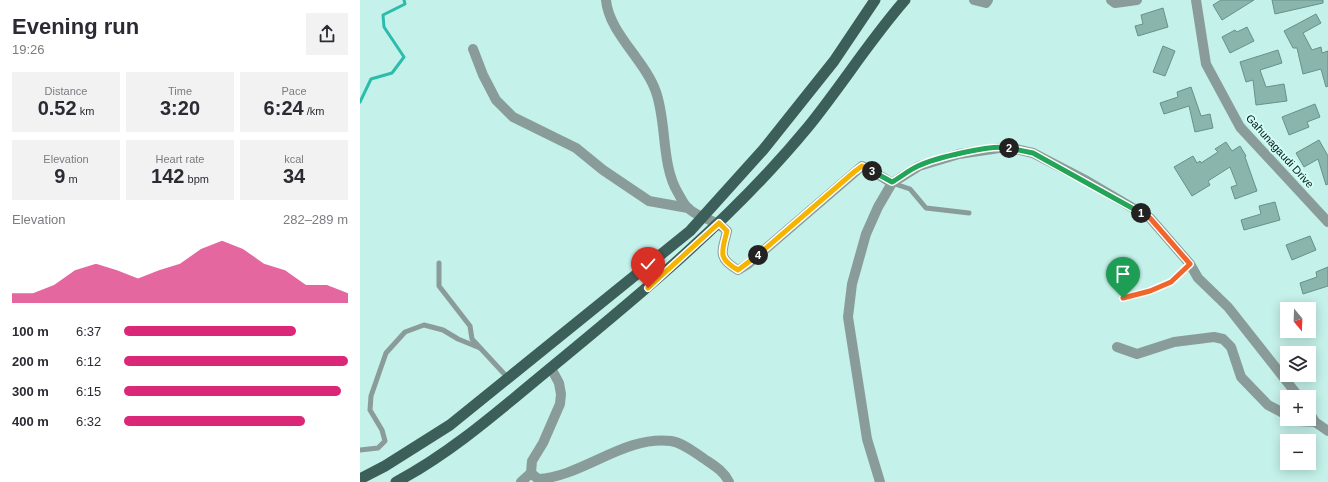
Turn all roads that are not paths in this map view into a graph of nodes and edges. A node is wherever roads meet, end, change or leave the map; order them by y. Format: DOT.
graph roads {
  1 [pos="606,0"];
  2 [pos="875,0"];
  3 [pos="905,0"];
  4 [pos="974,0"];
  5 [pos="988,0"];
  6 [pos="1111,0"];
  7 [pos="1137,0"];
  8 [pos="1196,0"];
  9 [pos="473,50"];
  10 [pos="892,182"];
  11 [pos="688,208"];
  12 [pos="969,213"];
  13 [pos="702,217"];
  14 [pos="1328,222"];
  15 [pos="719,223"];
  16 [pos="439,263"];
  17 [pos="1190,264"];
  18 [pos="1123,298"];
  19 [pos="1117,347"];
  20 [pos="480,348"];
  21 [pos="551,368"];
  22 [pos="508,378"];
  23 [pos="1293,390"];
  24 [pos="1280,411"];
  25 [pos="1316,423"];
  26 [pos="1328,431"];
  27 [pos="360,450"];
  28 [pos="531,473"];
  29 [pos="360,478"];
  30 [pos="396,482"];
  31 [pos="521,482"];
  32 [pos="729,482"];
  33 [pos="880,482"];
  1 -- 11 [label="street"];
  2 -- 13 [label="main road"];
  3 -- 15 [label="main road"];
  4 -- 5 [label="street"];
  6 -- 7 [label="street"];
  8 -- 14 [label="street, Gahunagaudi Drive"];
  9 -- 11 [label="street"];
  10 -- 12 [label="lane"];
  10 -- 15 [label="street"];
  10 -- 17 [label="street"];
  10 -- 33 [label="street"];
  11 -- 13 [label="street"];
  13 -- 15 [label="street"];
  13 -- 22 [label="main road"];
  15 -- 21 [label="main road"];
  16 -- 20 [label="lane"];
  17 -- 18 [label="lane"];
  17 -- 23 [label="street"];
  19 -- 24 [label="street"];
  20 -- 22 [label="lane"];
  20 -- 27 [label="lane"];
  21 -- 28 [label="street"];
  21 -- 30 [label="main road"];
  22 -- 29 [label="main road"];
  25 -- 26 [label="street"];
  28 -- 31 [label="street"];
  28 -- 32 [label="street"];
}
